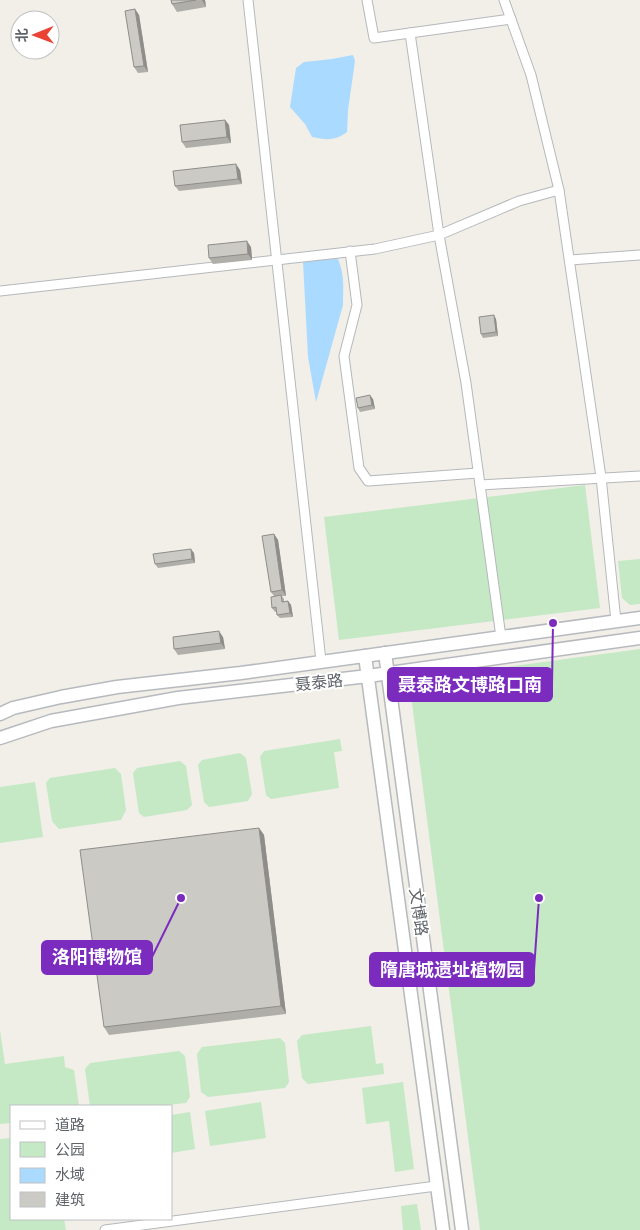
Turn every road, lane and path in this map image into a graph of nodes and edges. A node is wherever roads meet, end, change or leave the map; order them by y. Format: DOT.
graph roads {
  1 [pos="248,0"];
  2 [pos="366,0"];
  3 [pos="504,0"];
  4 [pos="511,19"];
  5 [pos="410,33"];
  6 [pos="559,190"];
  7 [pos="439,234"];
  8 [pos="350,252"];
  9 [pos="640,255"];
  10 [pos="276,260"];
  11 [pos="570,260"];
  12 [pos="0,291"];
  13 [pos="478,473"];
  14 [pos="640,476"];
  15 [pos="601,477"];
  16 [pos="480,485"];
  17 [pos="640,618"];
  18 [pos="616,621"];
  19 [pos="501,638"];
  20 [pos="640,638"];
  21 [pos="385,653"];
  22 [pos="365,656"];
  23 [pos="320,661"];
  24 [pos="388,674"];
  25 [pos="368,676"];
  26 [pos="0,714"];
  27 [pos="0,738"];
  28 [pos="436,1186"];
  29 [pos="105,1230"];
  30 [pos="443,1230"];
  31 [pos="462,1230"];
  1 -- 10 [label="street"];
  2 -- 5 [label="street"];
  3 -- 4 [label="street"];
  4 -- 5 [label="street"];
  4 -- 6 [label="street"];
  5 -- 7 [label="street"];
  6 -- 7 [label="street"];
  6 -- 11 [label="street"];
  7 -- 8 [label="street"];
  7 -- 13 [label="street"];
  8 -- 10 [label="street"];
  8 -- 13 [label="street"];
  9 -- 11 [label="street"];
  10 -- 12 [label="street"];
  10 -- 23 [label="street"];
  11 -- 15 [label="street"];
  13 -- 16 [label="street"];
  14 -- 15 [label="street"];
  15 -- 16 [label="street"];
  15 -- 18 [label="street"];
  16 -- 19 [label="street"];
  17 -- 18 [label="main road, 聂泰路"];
  18 -- 19 [label="main road, 聂泰路"];
  19 -- 21 [label="main road, 聂泰路"];
  20 -- 24 [label="main road, 聂泰路"];
  21 -- 22 [label="main road, 聂泰路"];
  21 -- 24 [label="main road, 文博路"];
  22 -- 23 [label="main road, 聂泰路"];
  22 -- 25 [label="main road, 文博路"];
  23 -- 26 [label="main road, 聂泰路"];
  24 -- 25 [label="main road, 聂泰路"];
  24 -- 31 [label="main road, 文博路"];
  25 -- 27 [label="main road, 聂泰路"];
  25 -- 28 [label="main road, 文博路"];
  28 -- 29 [label="street"];
  28 -- 30 [label="main road, 文博路"];
}
